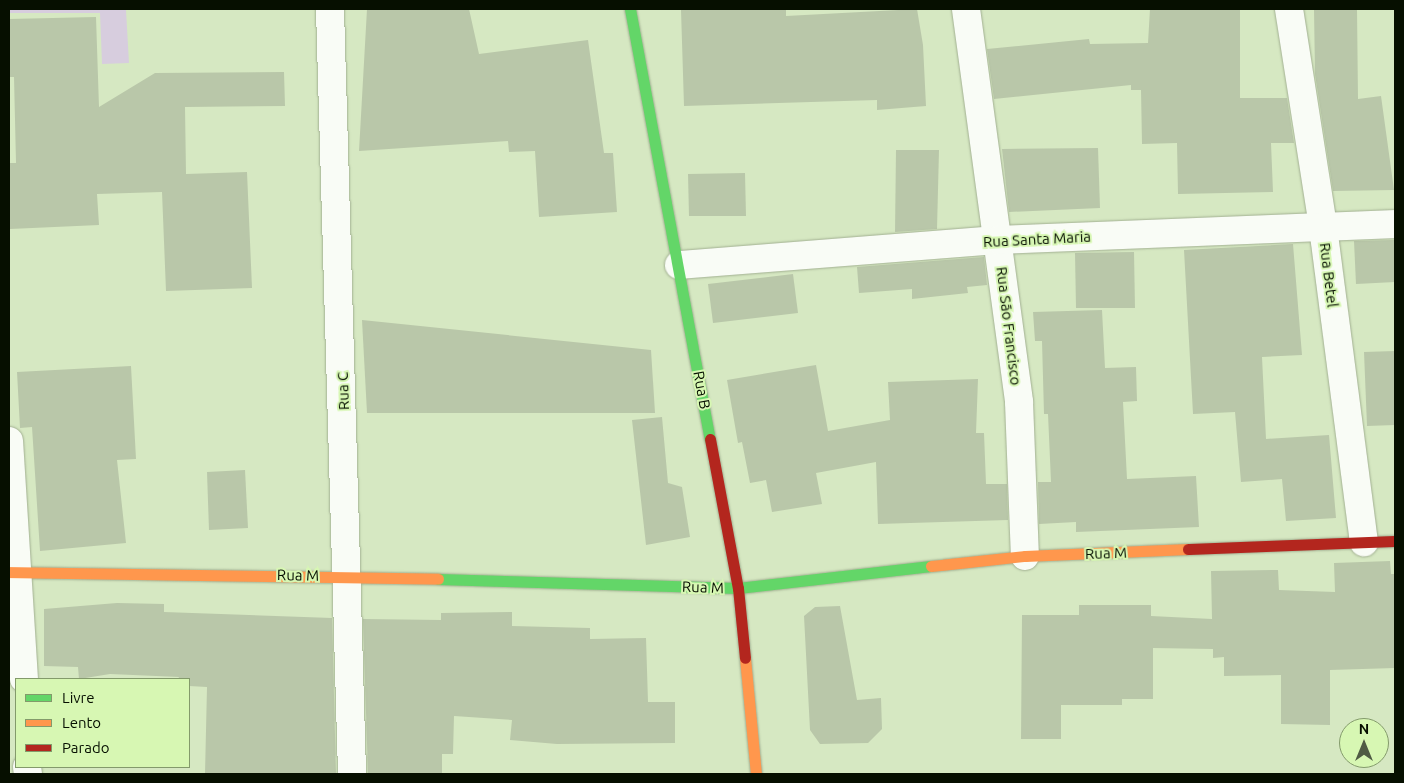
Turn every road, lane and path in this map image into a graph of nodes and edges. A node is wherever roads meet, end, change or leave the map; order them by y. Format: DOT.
graph roads {
  1 [pos="330,9"];
  2 [pos="630,9"];
  3 [pos="966,9"];
  4 [pos="1289,9"];
  5 [pos="1395,224"];
  6 [pos="1323,227"];
  7 [pos="999,240"];
  8 [pos="679,265"];
  9 [pos="9,441"];
  10 [pos="1395,541"];
  11 [pos="1364,542"];
  12 [pos="1026,556"];
  13 [pos="14,572"];
  14 [pos="348,576"];
  15 [pos="738,588"];
  16 [pos="24,678"];
  17 [pos="352,774"];
  18 [pos="756,774"];
  1 -- 14 [label="street, Rua C"];
  2 -- 8 [label="street, Rua B"];
  3 -- 7 [label="street, Rua São Francisco"];
  4 -- 6 [label="street, Rua Betel"];
  5 -- 6 [label="street, Rua Santa Maria"];
  6 -- 7 [label="street, Rua Santa Maria"];
  6 -- 11 [label="street, Rua Betel"];
  7 -- 8 [label="street, Rua Santa Maria"];
  7 -- 12 [label="street, Rua São Francisco"];
  8 -- 15 [label="street, Rua B"];
  9 -- 13 [label="street"];
  10 -- 11 [label="street, Rua M"];
  11 -- 12 [label="street, Rua M"];
  12 -- 15 [label="street, Rua M"];
  13 -- 14 [label="street, Rua M"];
  13 -- 16 [label="street"];
  14 -- 15 [label="street, Rua M"];
  14 -- 17 [label="street, Rua C"];
  15 -- 18 [label="street, Rua B"];
}
